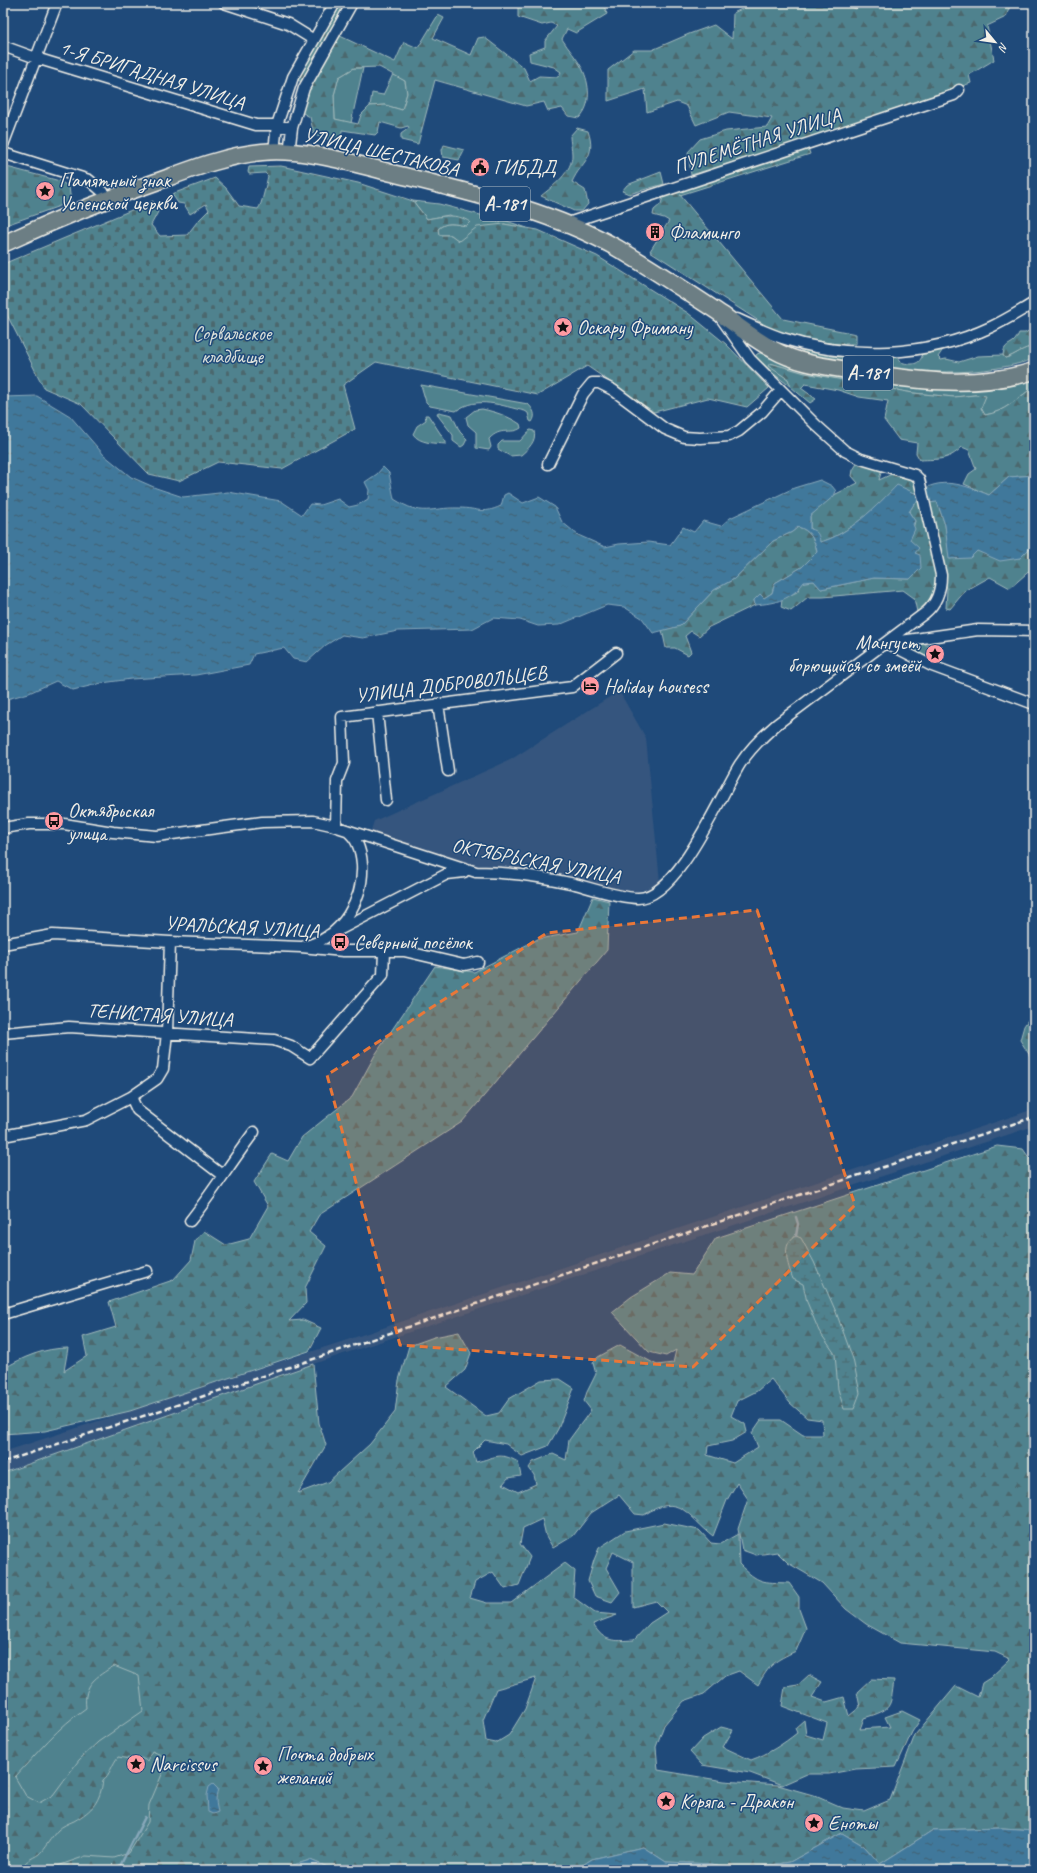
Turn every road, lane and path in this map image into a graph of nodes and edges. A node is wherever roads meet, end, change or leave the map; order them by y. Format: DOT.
graph roads {
  1 [pos="57,3"];
  2 [pos="224,3"];
  3 [pos="335,3"];
  4 [pos="352,3"];
  5 [pos="314,40"];
  6 [pos="3,46"];
  7 [pos="36,58"];
  8 [pos="959,90"];
  9 [pos="277,125"];
  10 [pos="292,128"];
  11 [pos="3,145"];
  12 [pos="282,152"];
  13 [pos="3,153"];
  14 [pos="110,198"];
  15 [pos="565,224"];
  16 [pos="27,233"];
  17 [pos="3,239"];
  18 [pos="3,244"];
  19 [pos="1034,303"];
  20 [pos="715,310"];
  21 [pos="1034,371"];
  22 [pos="781,390"];
  23 [pos="548,464"];
  24 [pos="1034,631"];
  25 [pos="887,643"];
  26 [pos="616,653"];
  27 [pos="438,704"];
  28 [pos="1034,704"];
  29 [pos="377,712"];
  30 [pos="448,771"];
  31 [pos="386,800"];
  32 [pos="336,826"];
  33 [pos="3,828"];
  34 [pos="348,831"];
  35 [pos="476,872"];
  36 [pos="329,935"];
  37 [pos="170,942"];
  38 [pos="3,944"];
  39 [pos="301,947"];
  40 [pos="384,952"];
  41 [pos="478,962"];
  42 [pos="3,1033"];
  43 [pos="167,1033"];
  44 [pos="131,1097"];
  45 [pos="254,1132"];
  46 [pos="3,1136"];
  47 [pos="222,1175"];
  48 [pos="190,1221"];
  49 [pos="147,1271"];
  50 [pos="3,1314"];
  1 -- 7 [label="street"];
  2 -- 5 [label="street"];
  3 -- 5 [label="street"];
  4 -- 10 [label="street"];
  5 -- 9 [label="street"];
  6 -- 7 [label="street, 1-Я БРИГАДНАЯ УЛИЦА"];
  7 -- 9 [label="street, 1-Я БРИГАДНАЯ УЛИЦА"];
  7 -- 11 [label="street"];
  8 -- 15 [label="street, ПУЛЕМЁТНАЯ УЛИЦА"];
  9 -- 10 [label="street, 1-Я БРИГАДНАЯ УЛИЦА"];
  9 -- 12 [label="street"];
  10 -- 12 [label="street"];
  12 -- 14 [label="main road, УЛИЦА ШЕСТАКОВА / А-181"];
  12 -- 15 [label="main road, УЛИЦА ШЕСТАКОВА / А-181"];
  13 -- 14 [label="street"];
  14 -- 16 [label="main road, А-181"];
  15 -- 20 [label="main road, УЛИЦА ШЕСТАКОВА / А-181"];
  16 -- 17 [label="main road, А-181"];
  16 -- 18 [label="main road, А-181"];
  19 -- 20 [label="street, УЛИЦА ШЕСТАКОВА"];
  20 -- 21 [label="main road, А-181"];
  20 -- 22 [label="street"];
  22 -- 23 [label="street"];
  22 -- 25 [label="street"];
  24 -- 25 [label="street"];
  25 -- 28 [label="street"];
  25 -- 35 [label="street, ОКТЯБРЬСКАЯ УЛИЦА"];
  26 -- 27 [label="street, УЛИЦА ДОБРОВОЛЬЦЕВ"];
  27 -- 29 [label="street, УЛИЦА ДОБРОВОЛЬЦЕВ"];
  27 -- 30 [label="street"];
  29 -- 31 [label="street"];
  29 -- 32 [label="street, УЛИЦА ДОБРОВОЛЬЦЕВ"];
  32 -- 33 [label="street, ОКТЯБРЬСКАЯ УЛИЦА"];
  32 -- 34 [label="street, ОКТЯБРЬСКАЯ УЛИЦА"];
  34 -- 35 [label="street, ОКТЯБРЬСКАЯ УЛИЦА"];
  34 -- 36 [label="street"];
  35 -- 36 [label="street"];
  36 -- 39 [label="street"];
  37 -- 38 [label="street, УРАЛЬСКАЯ УЛИЦА"];
  37 -- 39 [label="street, УРАЛЬСКАЯ УЛИЦА"];
  37 -- 43 [label="street"];
  39 -- 40 [label="street, УРАЛЬСКАЯ УЛИЦА"];
  40 -- 41 [label="street, УРАЛЬСКАЯ УЛИЦА"];
  40 -- 43 [label="street, ТЕНИСТАЯ УЛИЦА"];
  42 -- 43 [label="street, ТЕНИСТАЯ УЛИЦА"];
  43 -- 44 [label="street"];
  44 -- 46 [label="street"];
  44 -- 47 [label="street"];
  45 -- 47 [label="street"];
  47 -- 48 [label="street"];
  49 -- 50 [label="street"];
}
